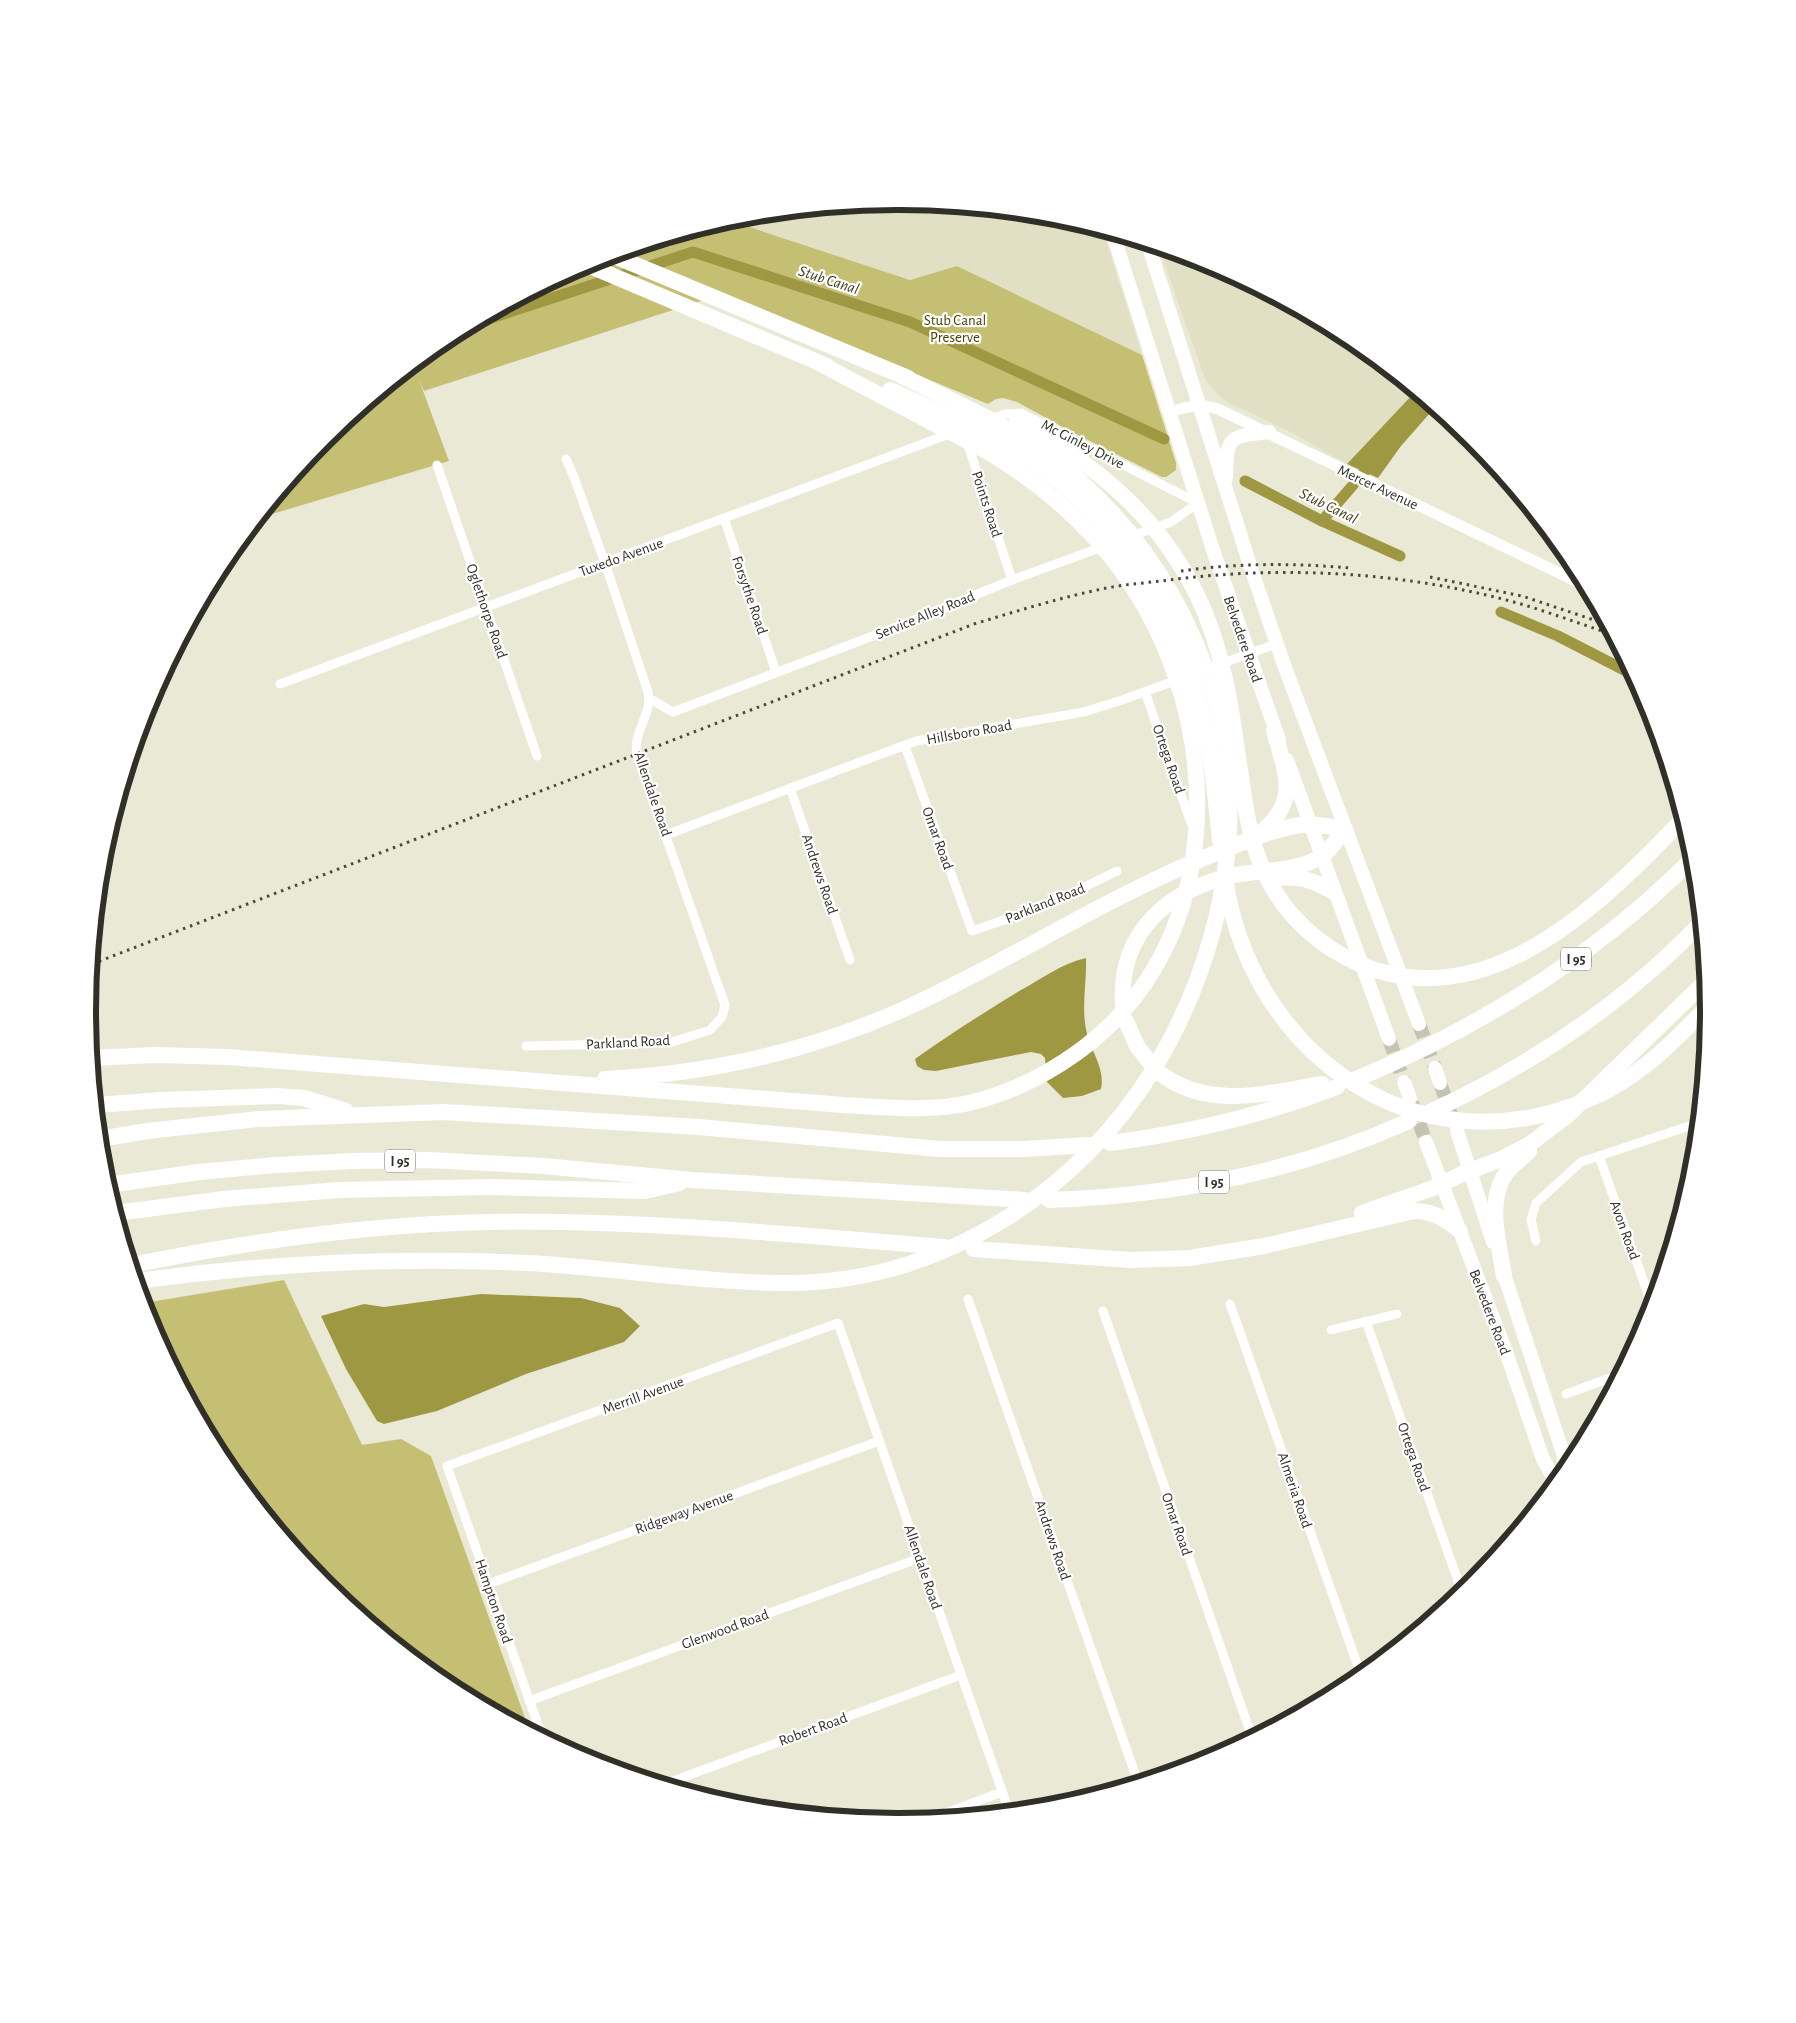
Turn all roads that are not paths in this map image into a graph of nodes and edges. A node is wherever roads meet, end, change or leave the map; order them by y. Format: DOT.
graph roads {
  1 [pos="1115,240"];
  2 [pos="1150,250"];
  3 [pos="622,259"];
  4 [pos="597,269"];
  5 [pos="817,362"];
  6 [pos="900,375"];
  7 [pos="1199,405"];
  8 [pos="1169,412"];
  9 [pos="962,429"];
  10 [pos="1269,432"];
  11 [pos="566,459"];
  12 [pos="437,465"];
  13 [pos="1226,489"];
  14 [pos="1198,504"];
  15 [pos="724,518"];
  16 [pos="605,563"];
  17 [pos="1012,580"];
  18 [pos="1573,580"];
  19 [pos="486,608"];
  20 [pos="1276,644"];
  21 [pos="1248,654"];
  22 [pos="776,672"];
  23 [pos="280,684"];
  24 [pos="1145,692"];
  25 [pos="650,699"];
  26 [pos="1274,730"];
  27 [pos="905,746"];
  28 [pos="537,756"];
  29 [pos="790,788"];
  30 [pos="1310,824"];
  31 [pos="1677,825"];
  32 [pos="1192,826"];
  33 [pos="1345,829"];
  34 [pos="666,835"];
  35 [pos="1255,838"];
  36 [pos="1321,857"];
  37 [pos="1686,865"];
  38 [pos="1117,871"];
  39 [pos="1206,883"];
  40 [pos="1334,892"];
  41 [pos="1695,929"];
  42 [pos="972,931"];
  43 [pos="850,960"];
  44 [pos="1699,988"];
  45 [pos="1123,1005"];
  46 [pos="1700,1014"];
  47 [pos="722,1017"];
  48 [pos="1126,1021"];
  49 [pos="1419,1024"];
  50 [pos="1389,1039"];
  51 [pos="526,1046"];
  52 [pos="98,1058"];
  53 [pos="1435,1068"];
  54 [pos="523,1079"];
  55 [pos="1355,1080"];
  56 [pos="1404,1082"];
  57 [pos="1440,1084"];
  58 [pos="1410,1098"];
  59 [pos="102,1105"];
  60 [pos="1430,1112"];
  61 [pos="360,1116"];
  62 [pos="1409,1121"];
  63 [pos="1691,1125"];
  64 [pos="1457,1131"];
  65 [pos="1546,1133"];
  66 [pos="107,1138"];
  67 [pos="1426,1142"];
  68 [pos="1110,1143"];
  69 [pos="1088,1145"];
  70 [pos="1599,1156"];
  71 [pos="1470,1171"];
  72 [pos="692,1180"];
  73 [pos="116,1184"];
  74 [pos="1441,1184"];
  75 [pos="1025,1200"];
  76 [pos="1049,1200"];
  77 [pos="122,1212"];
  78 [pos="1460,1231"];
  79 [pos="1299,1237"];
  80 [pos="1536,1241"];
  81 [pos="944,1247"];
  82 [pos="974,1249"];
  83 [pos="137,1264"];
  84 [pos="1504,1276"];
  85 [pos="143,1280"];
  86 [pos="1648,1294"];
  87 [pos="968,1299"];
  88 [pos="1230,1304"];
  89 [pos="1103,1311"];
  90 [pos="1397,1314"];
  91 [pos="1366,1321"];
  92 [pos="838,1323"];
  93 [pos="1331,1330"];
  94 [pos="1611,1378"];
  95 [pos="1566,1394"];
  96 [pos="879,1441"];
  97 [pos="1564,1458"];
  98 [pos="447,1466"];
  99 [pos="1552,1475"];
  100 [pos="920,1558"];
  101 [pos="488,1584"];
  102 [pos="1459,1584"];
  103 [pos="1358,1667"];
  104 [pos="961,1675"];
  105 [pos="530,1701"];
  106 [pos="540,1729"];
  107 [pos="1250,1732"];
  108 [pos="1136,1777"];
  109 [pos="673,1781"];
  110 [pos="1002,1792"];
  111 [pos="1007,1805"];
  112 [pos="949,1812"];
  1 -- 8 [label="main road, Belvedere Road"];
  2 -- 7 [label="main road, Belvedere Road"];
  3 -- 6 [label="highway"];
  4 -- 5 [label="highway"];
  5 -- 46 [label="highway"];
  5 -- 54 [label="highway"];
  6 -- 31 [label="highway"];
  6 -- 85 [label="highway"];
  7 -- 8 [label="street, Mercer Avenue"];
  7 -- 10 [label="street, Mercer Avenue"];
  7 -- 13 [label="main road, Belvedere Road"];
  8 -- 14 [label="main road, Belvedere Road"];
  9 -- 14 [label="street, Mc Ginley Drive"];
  9 -- 15 [label="street, Tuxedo Avenue"];
  9 -- 17 [label="street, Points Road"];
  10 -- 13 [label="main road"];
  10 -- 18 [label="street, Mercer Avenue"];
  11 -- 16 [label="street"];
  12 -- 19 [label="street, Oglethorpe Road"];
  13 -- 20 [label="main road, Belvedere Road"];
  14 -- 17 [label="street, Service Alley Road"];
  14 -- 21 [label="main road, Belvedere Road"];
  15 -- 16 [label="street, Tuxedo Avenue"];
  15 -- 22 [label="street, Forsythe Road"];
  16 -- 19 [label="street, Tuxedo Avenue"];
  16 -- 25 [label="street"];
  17 -- 22 [label="street, Service Alley Road"];
  19 -- 23 [label="street, Tuxedo Avenue"];
  19 -- 28 [label="street, Oglethorpe Road"];
  20 -- 21 [label="street, Hillsboro Road"];
  20 -- 33 [label="main road, Belvedere Road"];
  21 -- 24 [label="street, Hillsboro Road"];
  21 -- 26 [label="main road, Belvedere Road"];
  22 -- 25 [label="street, Service Alley Road"];
  24 -- 27 [label="street, Hillsboro Road"];
  24 -- 32 [label="street, Ortega Road"];
  25 -- 34 [label="street, Allendale Road"];
  26 -- 30 [label="main road, Belvedere Road"];
  26 -- 35 [label="highway"];
  27 -- 29 [label="street, Hillsboro Road"];
  27 -- 42 [label="street, Omar Road"];
  29 -- 34 [label="street, Hillsboro Road"];
  29 -- 43 [label="street, Andrews Road"];
  30 -- 33 [label="highway"];
  30 -- 35 [label="highway"];
  30 -- 36 [label="main road, Belvedere Road"];
  33 -- 36 [label="highway"];
  33 -- 49 [label="main road, Belvedere Road"];
  34 -- 47 [label="street, Allendale Road"];
  35 -- 54 [label="highway"];
  36 -- 39 [label="highway"];
  36 -- 40 [label="main road, Belvedere Road"];
  37 -- 55 [label="highway, I 95"];
  38 -- 42 [label="street, Parkland Road"];
  39 -- 40 [label="highway"];
  39 -- 45 [label="highway"];
  40 -- 50 [label="main road, Belvedere Road"];
  41 -- 60 [label="highway"];
  44 -- 65 [label="highway"];
  47 -- 51 [label="street, Parkland Road"];
  48 -- 68 [label="highway"];
  52 -- 54 [label="highway"];
  53 -- 57 [label="main road"];
  56 -- 58 [label="main road"];
  59 -- 61 [label="highway"];
  61 -- 66 [label="highway"];
  61 -- 69 [label="highway"];
  62 -- 76 [label="highway, I 95"];
  63 -- 70 [label="street"];
  64 -- 71 [label="main road, Belvedere Road"];
  65 -- 71 [label="highway"];
  65 -- 84 [label="highway"];
  67 -- 74 [label="main road, Belvedere Road"];
  70 -- 80 [label="street"];
  70 -- 86 [label="street, Avon Road"];
  71 -- 74 [label="highway"];
  71 -- 84 [label="main road, Belvedere Road"];
  72 -- 73 [label="highway, I 95"];
  72 -- 75 [label="highway, I 95"];
  72 -- 77 [label="highway"];
  74 -- 78 [label="main road, Belvedere Road"];
  74 -- 79 [label="highway"];
  78 -- 79 [label="highway"];
  78 -- 99 [label="main road, Belvedere Road"];
  79 -- 82 [label="highway"];
  81 -- 83 [label="highway"];
  84 -- 97 [label="main road, Belvedere Road"];
  87 -- 108 [label="street, Andrews Road"];
  88 -- 103 [label="street, Almeria Road"];
  89 -- 107 [label="street, Omar Road"];
  90 -- 91 [label="street"];
  91 -- 93 [label="street"];
  91 -- 102 [label="street, Ortega Road"];
  92 -- 96 [label="street, Allendale Road"];
  92 -- 98 [label="street, Merrill Avenue"];
  94 -- 95 [label="street"];
  96 -- 100 [label="street, Allendale Road"];
  96 -- 101 [label="street, Ridgeway Avenue"];
  98 -- 101 [label="street, Hampton Road"];
  100 -- 104 [label="street, Allendale Road"];
  100 -- 105 [label="street, Glenwood Road"];
  101 -- 105 [label="street, Hampton Road"];
  104 -- 109 [label="street, Robert Road"];
  104 -- 110 [label="street, Allendale Road"];
  105 -- 106 [label="street, Hampton Road"];
  110 -- 111 [label="street, Allendale Road"];
  110 -- 112 [label="street"];
}
